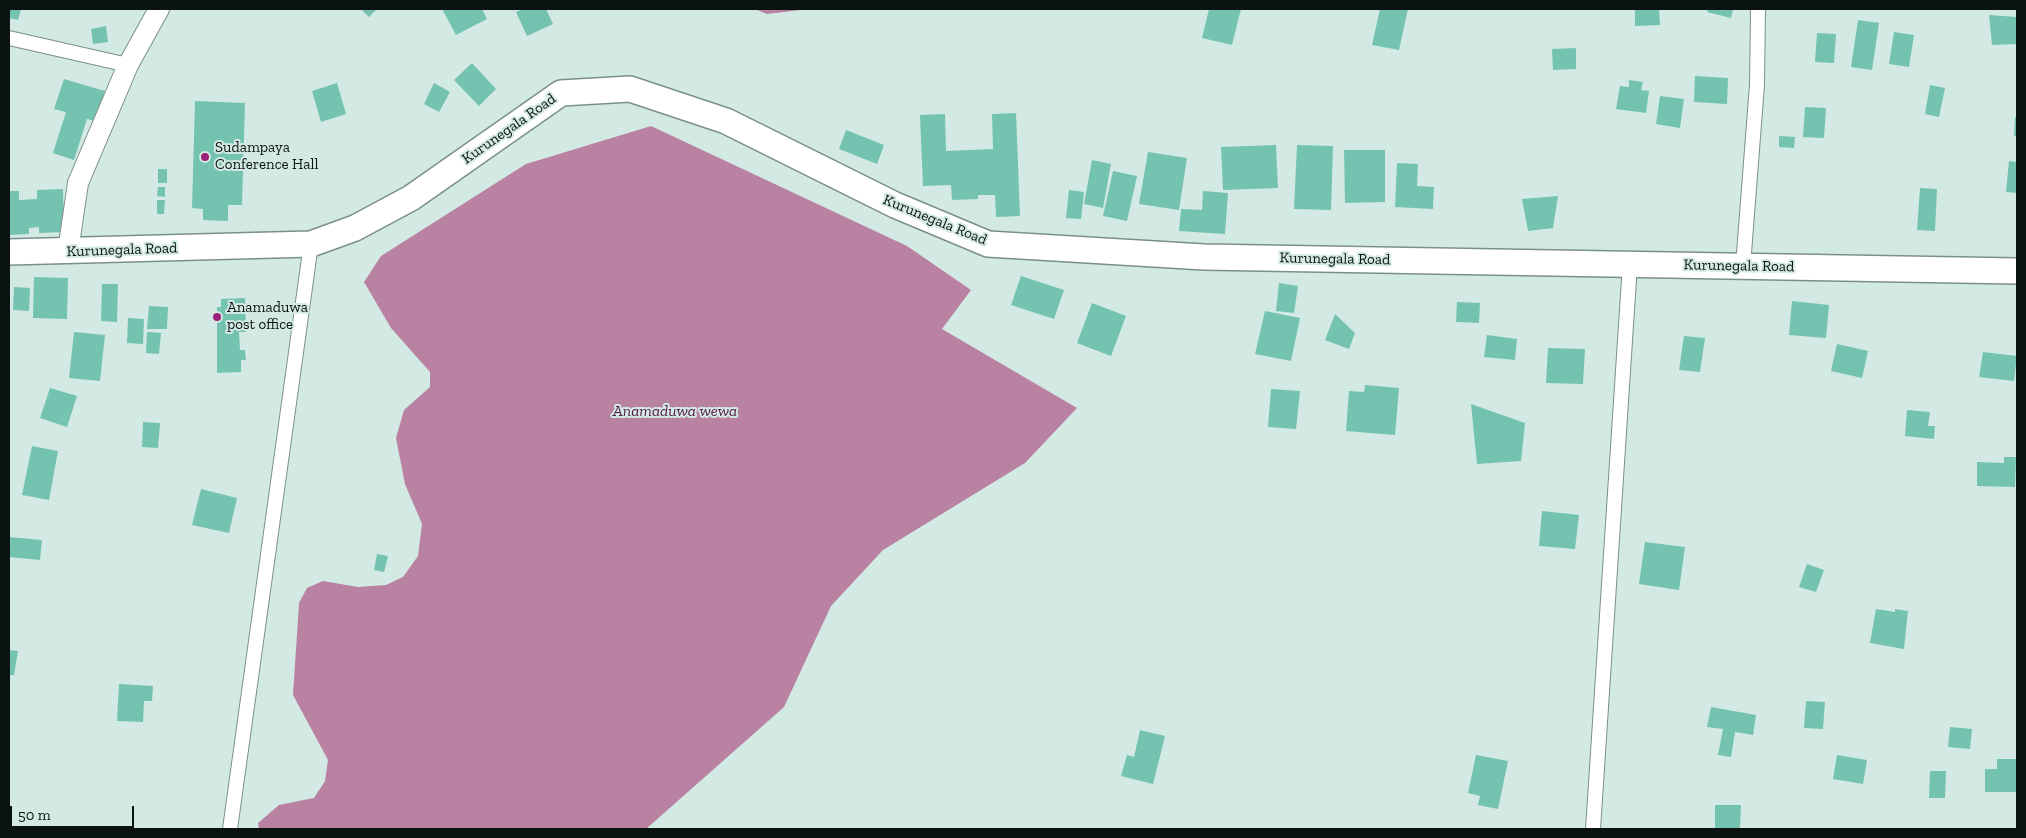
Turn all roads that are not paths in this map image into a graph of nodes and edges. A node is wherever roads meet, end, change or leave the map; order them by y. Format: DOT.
graph roads {
  1 [pos="159,9"];
  2 [pos="1758,9"];
  3 [pos="9,38"];
  4 [pos="128,65"];
  5 [pos="311,244"];
  6 [pos="68,251"];
  7 [pos="9,252"];
  8 [pos="1630,264"];
  9 [pos="1743,266"];
  10 [pos="2017,271"];
  11 [pos="230,829"];
  12 [pos="1593,829"];
  1 -- 4 [label="street"];
  2 -- 9 [label="street"];
  3 -- 4 [label="street"];
  4 -- 6 [label="street"];
  5 -- 6 [label="highway, Kurunegala Road"];
  5 -- 8 [label="highway, Kurunegala Road"];
  5 -- 11 [label="street"];
  6 -- 7 [label="highway, Kurunegala Road"];
  8 -- 9 [label="highway, Kurunegala Road"];
  8 -- 12 [label="street"];
  9 -- 10 [label="highway, Kurunegala Road"];
}
